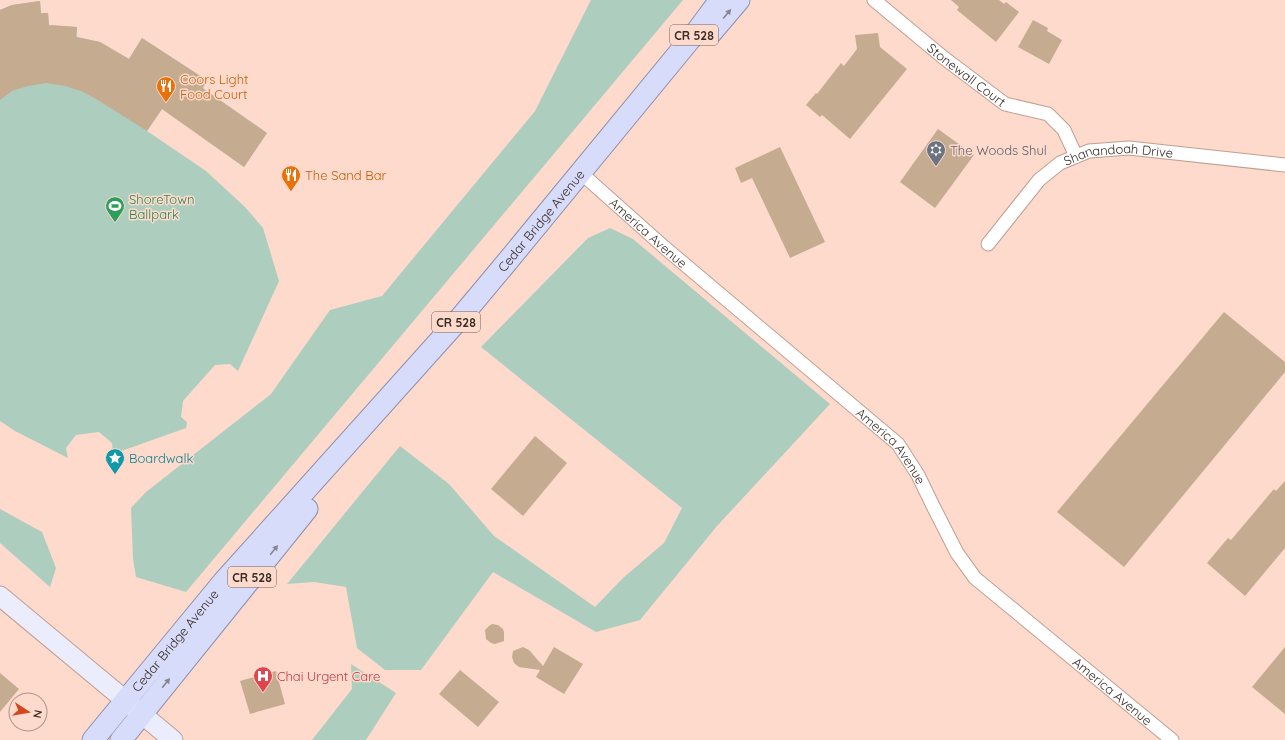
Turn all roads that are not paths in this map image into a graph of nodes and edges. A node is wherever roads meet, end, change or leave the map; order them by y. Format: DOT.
graph roads {
  1 [pos="720,0"];
  2 [pos="739,0"];
  3 [pos="874,0"];
  4 [pos="667,68"];
  5 [pos="1076,156"];
  6 [pos="1285,165"];
  7 [pos="581,173"];
  8 [pos="988,244"];
  9 [pos="356,436"];
  10 [pos="0,596"];
  11 [pos="126,701"];
  12 [pos="142,714"];
  13 [pos="93,740"];
  14 [pos="121,740"];
  15 [pos="173,740"];
  16 [pos="1172,740"];
  1 -- 4 [label="main road, Cedar Bridge Avenue / CR 528"];
  4 -- 2 [label="main road, one-way"];
  3 -- 5 [label="street, Stonewall Court"];
  4 -- 7 [label="main road, Cedar Bridge Avenue / CR 528"];
  5 -- 6 [label="street, Shanandoah Drive"];
  5 -- 8 [label="street, Shanandoah Drive"];
  7 -- 9 [label="main road, Cedar Bridge Avenue / CR 528"];
  7 -- 16 [label="street, America Avenue"];
  9 -- 11 [label="main road, Cedar Bridge Avenue / CR 528"];
  12 -- 9 [label="main road, Cedar Bridge Avenue / CR 528, one-way"];
  10 -- 11 [label="main road"];
  11 -- 12 [label="main road"];
  11 -- 13 [label="main road, Cedar Bridge Avenue / CR 528"];
  12 -- 14 [label="main road, Cedar Bridge Avenue / CR 528"];
  12 -- 15 [label="main road"];
}
